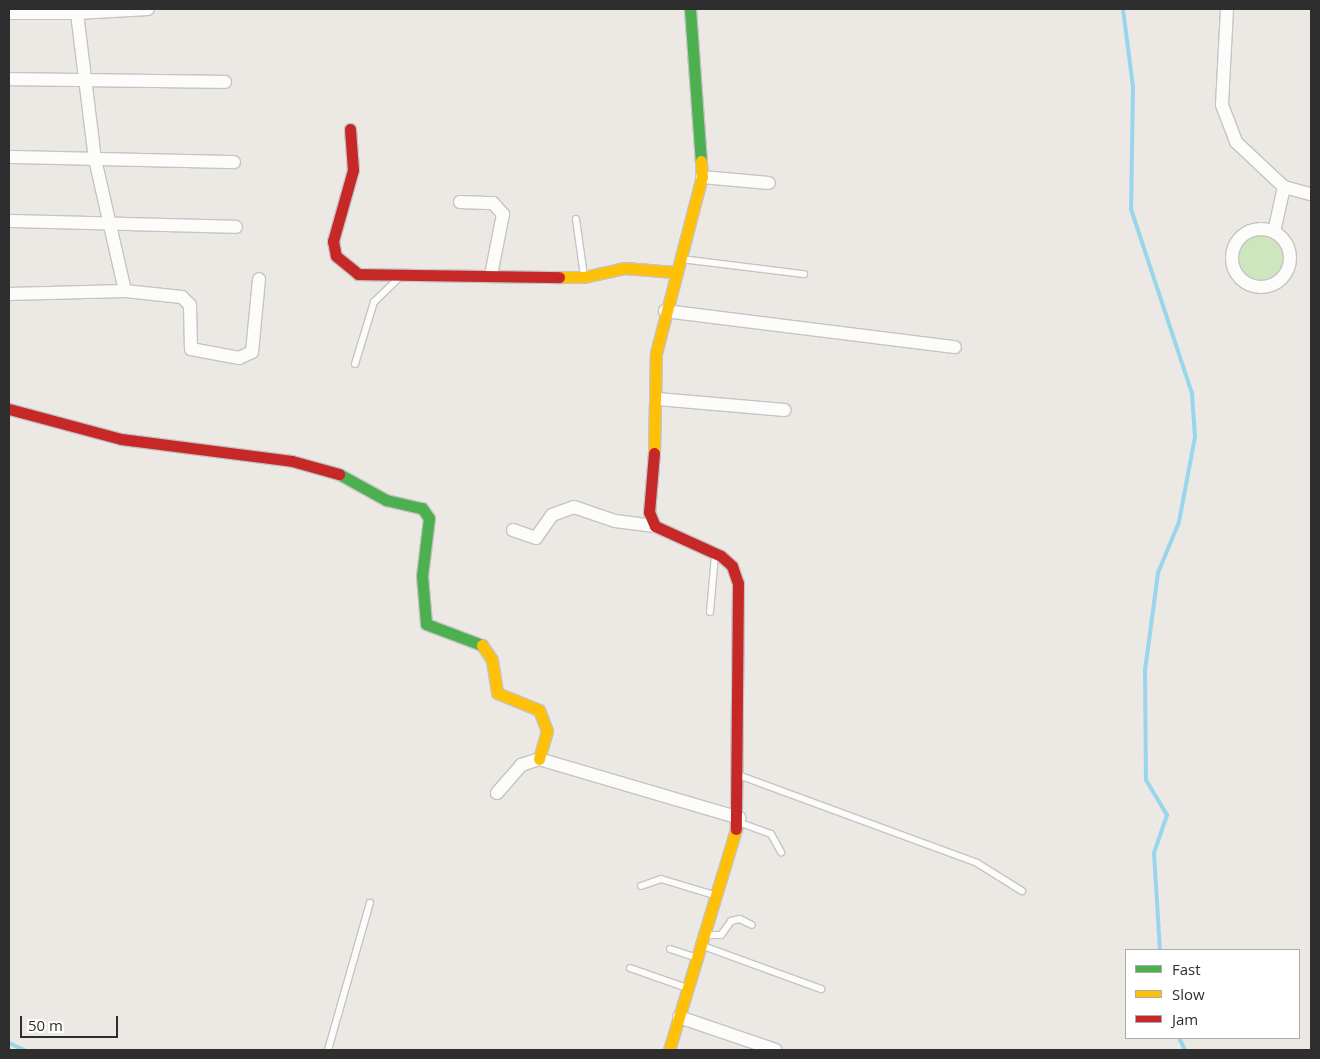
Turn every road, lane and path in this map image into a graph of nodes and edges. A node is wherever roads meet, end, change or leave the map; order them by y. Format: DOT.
graph roads {
  1 [pos="148,9"];
  2 [pos="690,9"];
  3 [pos="1227,9"];
  4 [pos="77,11"];
  5 [pos="9,13"];
  6 [pos="9,79"];
  7 [pos="85,80"];
  8 [pos="225,82"];
  9 [pos="350,129"];
  10 [pos="9,157"];
  11 [pos="95,159"];
  12 [pos="234,162"];
  13 [pos="702,177"];
  14 [pos="769,183"];
  15 [pos="1284,188"];
  16 [pos="1311,194"];
  17 [pos="460,202"];
  18 [pos="576,219"];
  19 [pos="9,221"];
  20 [pos="110,224"];
  21 [pos="236,227"];
  22 [pos="1274,232"];
  23 [pos="678,259"];
  24 [pos="674,272"];
  25 [pos="804,274"];
  26 [pos="406,275"];
  27 [pos="491,275"];
  28 [pos="584,277"];
  29 [pos="260,279"];
  30 [pos="125,291"];
  31 [pos="9,294"];
  32 [pos="665,311"];
  33 [pos="956,347"];
  34 [pos="355,364"];
  35 [pos="658,399"];
  36 [pos="9,409"];
  37 [pos="785,410"];
  38 [pos="654,526"];
  39 [pos="513,530"];
  40 [pos="716,554"];
  41 [pos="710,612"];
  42 [pos="539,759"];
  43 [pos="738,775"];
  44 [pos="497,794"];
  45 [pos="738,820"];
  46 [pos="781,852"];
  47 [pos="641,886"];
  48 [pos="1022,891"];
  49 [pos="717,896"];
  50 [pos="370,903"];
  51 [pos="752,925"];
  52 [pos="703,940"];
  53 [pos="670,950"];
  54 [pos="698,958"];
  55 [pos="630,968"];
  56 [pos="688,988"];
  57 [pos="821,989"];
  58 [pos="679,1017"];
  59 [pos="328,1050"];
  60 [pos="669,1050"];
  61 [pos="776,1050"];
  1 -- 4 [label="street"];
  2 -- 13 [label="street"];
  3 -- 15 [label="street"];
  4 -- 5 [label="street"];
  4 -- 7 [label="street"];
  6 -- 7 [label="street"];
  7 -- 8 [label="street"];
  7 -- 11 [label="street"];
  9 -- 26 [label="street"];
  10 -- 11 [label="street"];
  11 -- 12 [label="street"];
  11 -- 20 [label="street"];
  13 -- 14 [label="street"];
  13 -- 23 [label="street"];
  15 -- 16 [label="street"];
  15 -- 22 [label="street"];
  17 -- 27 [label="street"];
  18 -- 28 [label="lane"];
  19 -- 20 [label="street"];
  20 -- 21 [label="street"];
  20 -- 30 [label="street"];
  22 -- 22 [label="street"];
  23 -- 24 [label="street"];
  23 -- 25 [label="lane"];
  24 -- 28 [label="street"];
  24 -- 32 [label="street"];
  26 -- 27 [label="street"];
  26 -- 34 [label="lane"];
  27 -- 28 [label="street"];
  29 -- 30 [label="street"];
  30 -- 31 [label="street"];
  32 -- 33 [label="street"];
  32 -- 35 [label="street"];
  35 -- 37 [label="street"];
  35 -- 38 [label="street"];
  36 -- 42 [label="street"];
  38 -- 39 [label="street"];
  38 -- 40 [label="street"];
  40 -- 41 [label="lane"];
  40 -- 43 [label="street"];
  42 -- 44 [label="street"];
  42 -- 45 [label="street"];
  43 -- 45 [label="street"];
  43 -- 48 [label="lane"];
  45 -- 46 [label="lane"];
  45 -- 49 [label="street"];
  47 -- 49 [label="lane"];
  49 -- 52 [label="street"];
  50 -- 59 [label="lane"];
  51 -- 52 [label="lane"];
  52 -- 54 [label="street"];
  52 -- 57 [label="lane"];
  53 -- 54 [label="lane"];
  54 -- 56 [label="street"];
  55 -- 56 [label="lane"];
  56 -- 58 [label="street"];
  58 -- 60 [label="street"];
  58 -- 61 [label="street"];
}
